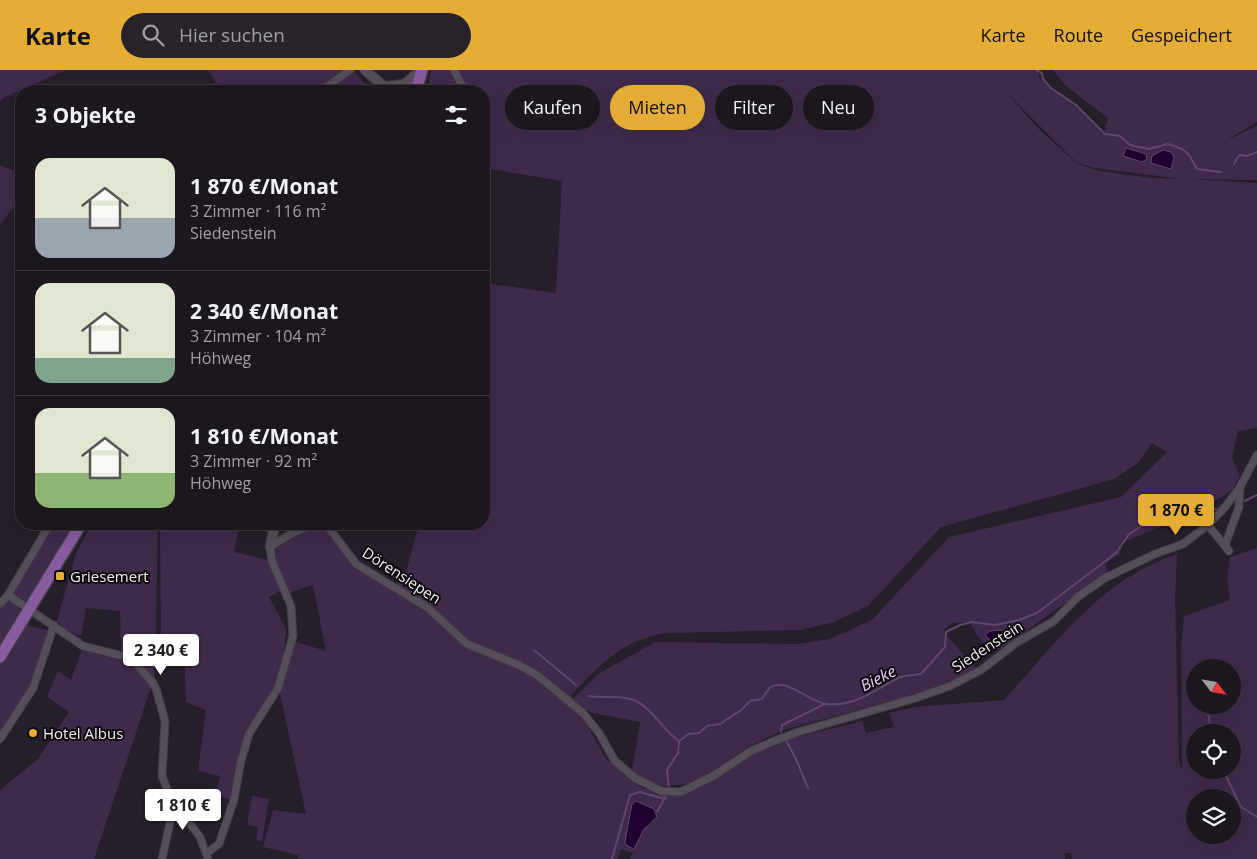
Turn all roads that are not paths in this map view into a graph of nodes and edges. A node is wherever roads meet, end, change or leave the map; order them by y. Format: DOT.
graph roads {
  1 [pos="350,70"];
  2 [pos="365,70"];
  3 [pos="421,70"];
  4 [pos="454,70"];
  5 [pos="329,85"];
  6 [pos="382,85"];
  7 [pos="401,85"];
  8 [pos="417,85"];
  9 [pos="462,85"];
  10 [pos="1257,455"];
  11 [pos="1240,487"];
  12 [pos="1208,525"];
  13 [pos="46,530"];
  14 [pos="76,530"];
  15 [pos="274,530"];
  16 [pos="301,530"];
  17 [pos="330,530"];
  18 [pos="270,547"];
  19 [pos="8,595"];
  20 [pos="0,604"];
  21 [pos="28,608"];
  22 [pos="54,625"];
  23 [pos="0,657"];
  24 [pos="0,739"];
  25 [pos="681,792"];
  26 [pos="170,797"];
  27 [pos="208,856"];
  28 [pos="162,859"];
  1 -- 5 [label="street"];
  2 -- 6 [label="street"];
  3 -- 7 [label="street"];
  3 -- 8 [label="main road"];
  4 -- 9 [label="street"];
  10 -- 11 [label="street, Siedenstein"];
  11 -- 12 [label="street, Siedenstein"];
  11 -- 12 [label="street"];
  12 -- 25 [label="street, Siedenstein"];
  13 -- 19 [label="street"];
  14 -- 21 [label="main road"];
  15 -- 18 [label="street"];
  16 -- 18 [label="street"];
  17 -- 25 [label="street, Dörensiepen"];
  18 -- 27 [label="street"];
  19 -- 20 [label="street"];
  19 -- 21 [label="street"];
  21 -- 22 [label="street"];
  21 -- 23 [label="main road"];
  22 -- 24 [label="street"];
  22 -- 26 [label="street"];
  26 -- 27 [label="street"];
  26 -- 28 [label="street"];
}
